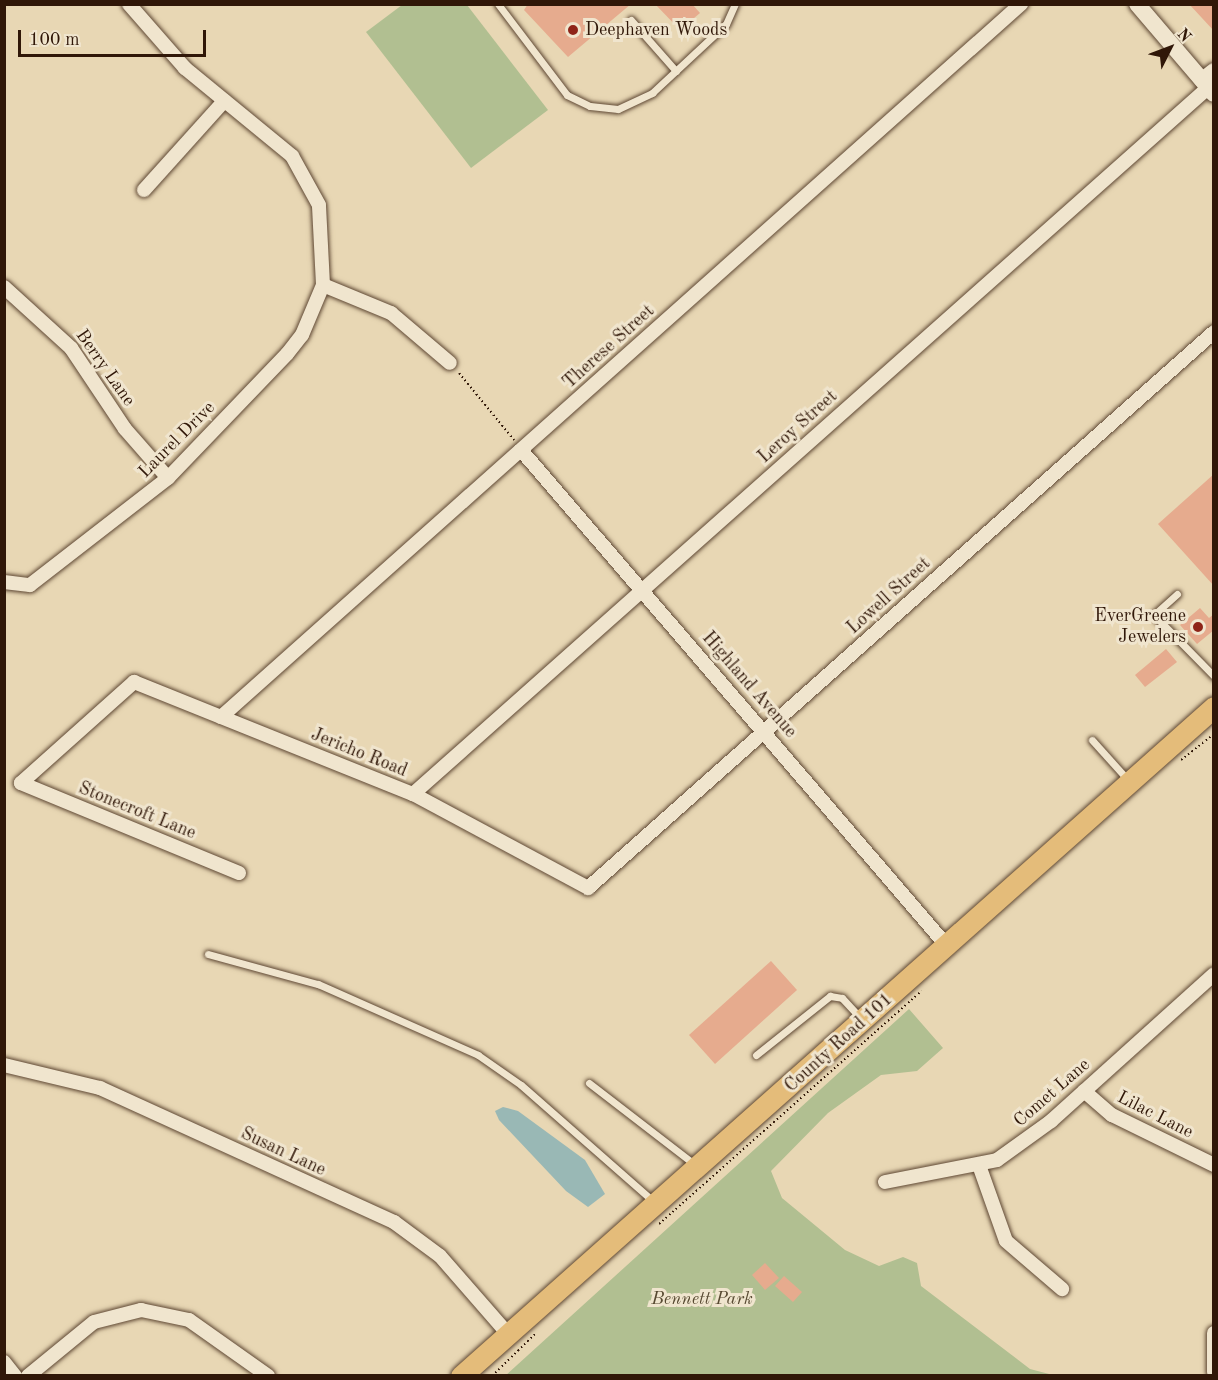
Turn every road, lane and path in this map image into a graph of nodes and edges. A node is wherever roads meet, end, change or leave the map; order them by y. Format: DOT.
graph roads {
  1 [pos="129,4"];
  2 [pos="498,4"];
  3 [pos="735,4"];
  4 [pos="1021,4"];
  5 [pos="1137,4"];
  6 [pos="631,20"];
  7 [pos="676,71"];
  8 [pos="1209,83"];
  9 [pos="224,101"];
  10 [pos="144,190"];
  11 [pos="323,285"];
  12 [pos="4,286"];
  13 [pos="1214,332"];
  14 [pos="450,363"];
  15 [pos="521,450"];
  16 [pos="168,478"];
  17 [pos="4,582"];
  18 [pos="643,590"];
  19 [pos="1177,594"];
  20 [pos="1214,676"];
  21 [pos="1214,707"];
  22 [pos="221,717"];
  23 [pos="765,731"];
  24 [pos="1092,740"];
  25 [pos="1128,781"];
  26 [pos="21,783"];
  27 [pos="413,794"];
  28 [pos="239,873"];
  29 [pos="588,888"];
  30 [pos="947,946"];
  31 [pos="208,954"];
  32 [pos="1214,974"];
  33 [pos="864,1022"];
  34 [pos="756,1055"];
  35 [pos="4,1065"];
  36 [pos="589,1083"];
  37 [pos="1084,1091"];
  38 [pos="1214,1166"];
  39 [pos="698,1167"];
  40 [pos="980,1168"];
  41 [pos="885,1182"];
  42 [pos="656,1204"];
  43 [pos="1062,1289"];
  44 [pos="1214,1333"];
  45 [pos="508,1334"];
  46 [pos="4,1362"];
  47 [pos="1214,1372"];
  48 [pos="15,1376"];
  49 [pos="28,1376"];
  50 [pos="268,1376"];
  51 [pos="461,1376"];
  1 -- 9 [label="street"];
  2 -- 7 [label="lane"];
  3 -- 7 [label="lane"];
  4 -- 15 [label="street, Therese Street"];
  5 -- 8 [label="street"];
  6 -- 7 [label="lane"];
  8 -- 18 [label="street, Leroy Street"];
  9 -- 10 [label="street"];
  9 -- 11 [label="street"];
  11 -- 14 [label="street"];
  11 -- 16 [label="street, Laurel Drive"];
  12 -- 16 [label="street, Berry Lane"];
  13 -- 23 [label="street, Lowell Street"];
  14 -- 15 [label="path"];
  15 -- 18 [label="street, Highland Avenue"];
  15 -- 22 [label="street, Therese Street"];
  16 -- 17 [label="street, Laurel Drive"];
  18 -- 23 [label="street, Highland Avenue"];
  18 -- 27 [label="street, Leroy Street"];
  19 -- 20 [label="lane"];
  21 -- 25 [label="main road, County Road 101"];
  22 -- 26 [label="street, Jericho Road"];
  22 -- 27 [label="street, Jericho Road"];
  23 -- 29 [label="street, Lowell Street"];
  23 -- 30 [label="street, Highland Avenue"];
  24 -- 25 [label="lane"];
  25 -- 30 [label="main road, County Road 101"];
  26 -- 28 [label="street, Stonecroft Lane"];
  27 -- 29 [label="street, Jericho Road"];
  30 -- 33 [label="main road, County Road 101"];
  31 -- 42 [label="lane"];
  32 -- 37 [label="street, Comet Lane"];
  33 -- 34 [label="lane"];
  33 -- 39 [label="main road, County Road 101"];
  35 -- 45 [label="street, Susan Lane"];
  36 -- 39 [label="lane"];
  37 -- 38 [label="street, Lilac Lane"];
  37 -- 40 [label="street, Comet Lane"];
  39 -- 42 [label="main road, County Road 101"];
  40 -- 41 [label="street, Comet Lane"];
  40 -- 43 [label="street"];
  42 -- 45 [label="main road, County Road 101"];
  44 -- 47 [label="street"];
  45 -- 51 [label="main road, County Road 101"];
  46 -- 48 [label="street"];
  49 -- 50 [label="street"];
}
